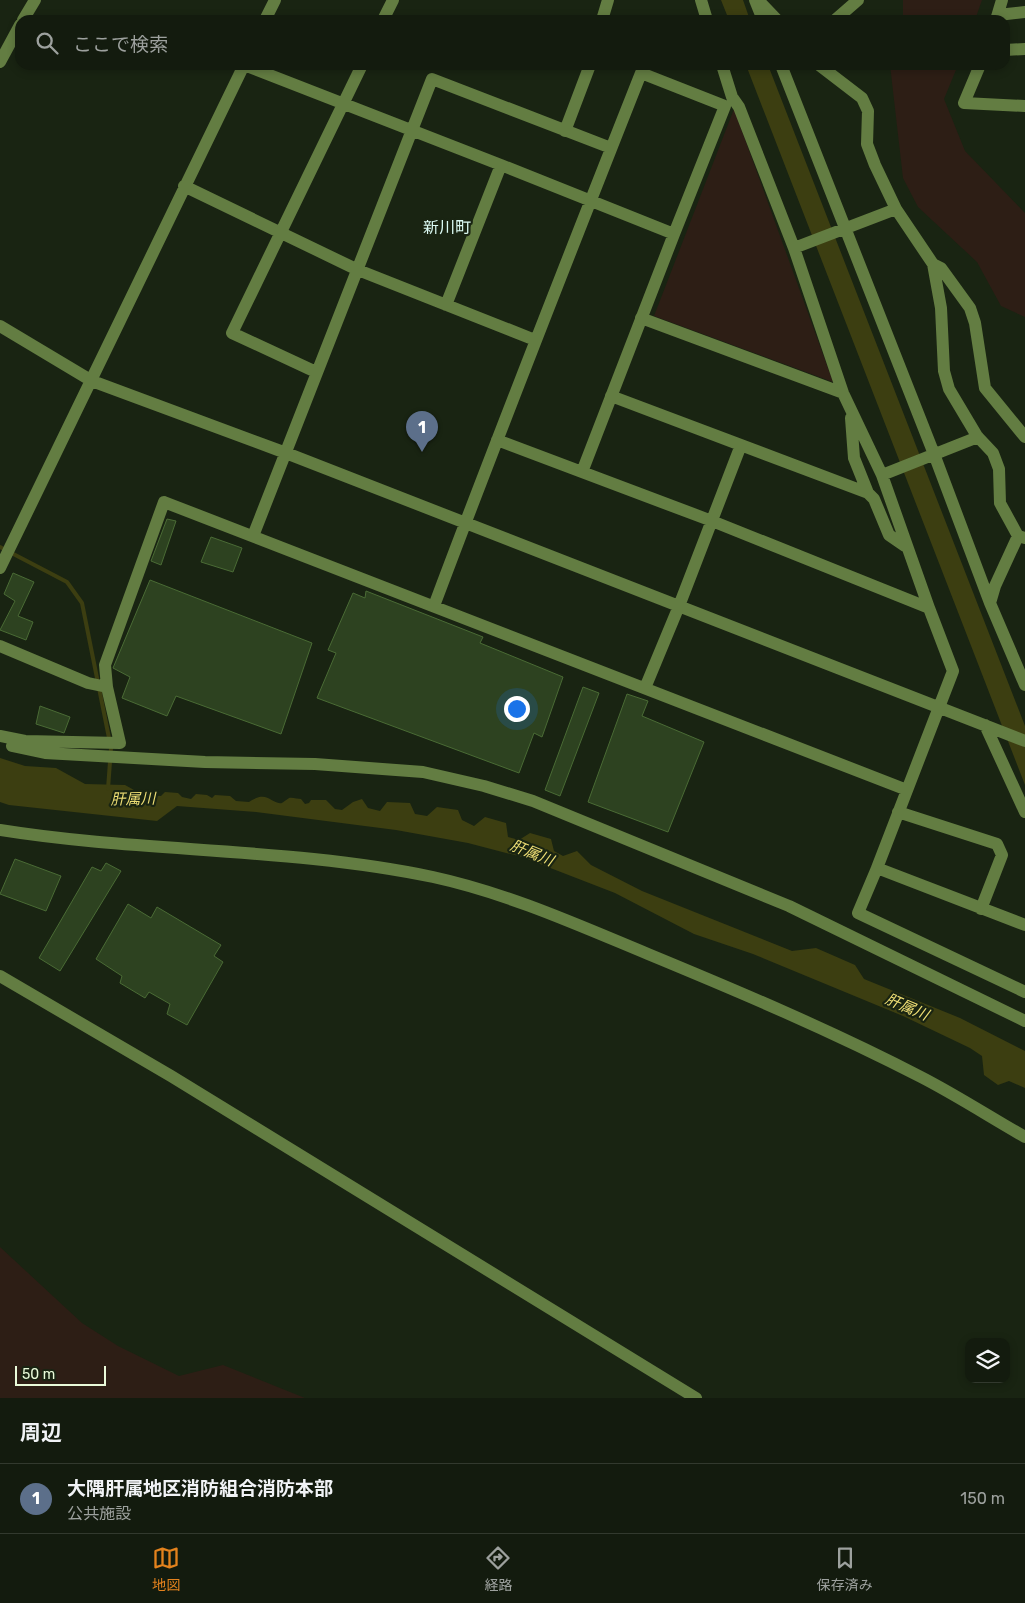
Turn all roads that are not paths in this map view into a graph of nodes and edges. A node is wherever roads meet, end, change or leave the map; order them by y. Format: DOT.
graph roads {
  1 [pos="35,0"];
  2 [pos="275,0"];
  3 [pos="393,0"];
  4 [pos="608,0"];
  5 [pos="701,0"];
  6 [pos="757,0"];
  7 [pos="858,0"];
  8 [pos="1002,0"];
  9 [pos="1025,12"];
  10 [pos="26,15"];
  11 [pos="268,15"];
  12 [pos="386,15"];
  13 [pos="604,15"];
  14 [pos="706,15"];
  15 [pos="762,15"];
  16 [pos="772,15"];
  17 [pos="841,15"];
  18 [pos="998,15"];
  19 [pos="1008,15"];
  20 [pos="15,34"];
  21 [pos="1025,49"];
  22 [pos="1010,50"];
  23 [pos="0,62"];
  24 [pos="242,70"];
  25 [pos="257,70"];
  26 [pos="359,70"];
  27 [pos="588,70"];
  28 [pos="723,70"];
  29 [pos="783,70"];
  30 [pos="826,70"];
  31 [pos="978,70"];
  32 [pos="729,102"];
  33 [pos="342,104"];
  34 [pos="1025,106"];
  35 [pos="411,129"];
  36 [pos="565,131"];
  37 [pos="611,148"];
  38 [pos="501,165"];
  39 [pos="184,186"];
  40 [pos="590,201"];
  41 [pos="896,209"];
  42 [pos="844,230"];
  43 [pos="280,233"];
  44 [pos="674,234"];
  45 [pos="794,248"];
  46 [pos="932,264"];
  47 [pos="358,270"];
  48 [pos="446,304"];
  49 [pos="641,318"];
  50 [pos="0,326"];
  51 [pos="535,340"];
  52 [pos="316,372"];
  53 [pos="92,380"];
  54 [pos="843,393"];
  55 [pos="611,396"];
  56 [pos="850,409"];
  57 [pos="978,437"];
  58 [pos="1025,437"];
  59 [pos="497,440"];
  60 [pos="741,445"];
  61 [pos="286,454"];
  62 [pos="931,456"];
  63 [pos="582,472"];
  64 [pos="887,473"];
  65 [pos="868,493"];
  66 [pos="712,521"];
  67 [pos="465,524"];
  68 [pos="254,536"];
  69 [pos="1021,537"];
  70 [pos="905,546"];
  71 [pos="0,568"];
  72 [pos="990,603"];
  73 [pos="434,606"];
  74 [pos="679,606"];
  75 [pos="929,608"];
  76 [pos="0,646"];
  77 [pos="1025,685"];
  78 [pos="100,686"];
  79 [pos="645,688"];
  80 [pos="938,708"];
  81 [pos="987,726"];
  82 [pos="0,736"];
  83 [pos="0,741"];
  84 [pos="1025,741"];
  85 [pos="907,790"];
  86 [pos="898,812"];
  87 [pos="1025,812"];
  88 [pos="0,830"];
  89 [pos="877,868"];
  90 [pos="982,909"];
  91 [pos="1025,925"];
  92 [pos="0,976"];
  93 [pos="1025,992"];
  94 [pos="1025,1020"];
  95 [pos="1025,1136"];
  96 [pos="696,1398"];
  1 -- 10 [label="street"];
  2 -- 11 [label="street"];
  3 -- 12 [label="street"];
  4 -- 13 [label="street"];
  5 -- 14 [label="street"];
  6 -- 15 [label="street"];
  6 -- 16 [label="street"];
  7 -- 17 [label="street"];
  8 -- 18 [label="street"];
  9 -- 19 [label="street"];
  20 -- 23 [label="street"];
  21 -- 22 [label="street"];
  24 -- 39 [label="street"];
  25 -- 33 [label="street"];
  26 -- 33 [label="street"];
  27 -- 36 [label="street"];
  28 -- 32 [label="street"];
  29 -- 42 [label="street"];
  30 -- 41 [label="street"];
  31 -- 34 [label="street"];
  32 -- 37 [label="street"];
  32 -- 44 [label="street"];
  32 -- 45 [label="street"];
  33 -- 35 [label="street"];
  33 -- 43 [label="street"];
  35 -- 36 [label="street"];
  35 -- 38 [label="street"];
  35 -- 47 [label="street"];
  36 -- 37 [label="street"];
  37 -- 40 [label="street"];
  38 -- 40 [label="street"];
  38 -- 48 [label="street"];
  39 -- 43 [label="street"];
  39 -- 53 [label="street"];
  40 -- 44 [label="street"];
  40 -- 51 [label="street"];
  41 -- 42 [label="street"];
  41 -- 46 [label="street"];
  42 -- 45 [label="street"];
  42 -- 62 [label="street"];
  43 -- 47 [label="street"];
  43 -- 52 [label="street"];
  44 -- 49 [label="street"];
  45 -- 54 [label="street"];
  46 -- 57 [label="street"];
  46 -- 58 [label="street"];
  47 -- 48 [label="street"];
  47 -- 52 [label="street"];
  48 -- 51 [label="street"];
  49 -- 54 [label="street"];
  49 -- 55 [label="street"];
  50 -- 53 [label="street"];
  51 -- 59 [label="street"];
  52 -- 61 [label="street"];
  53 -- 61 [label="street"];
  53 -- 71 [label="street"];
  54 -- 56 [label="street"];
  55 -- 60 [label="street"];
  55 -- 63 [label="street"];
  56 -- 64 [label="street"];
  56 -- 65 [label="street"];
  57 -- 62 [label="street"];
  57 -- 69 [label="street"];
  59 -- 63 [label="street"];
  59 -- 67 [label="street"];
  60 -- 65 [label="street"];
  60 -- 66 [label="street"];
  61 -- 67 [label="street"];
  61 -- 68 [label="street"];
  62 -- 64 [label="street"];
  62 -- 72 [label="street"];
  63 -- 66 [label="street"];
  64 -- 70 [label="street"];
  65 -- 70 [label="street"];
  66 -- 74 [label="street"];
  66 -- 75 [label="street"];
  67 -- 73 [label="street"];
  67 -- 74 [label="street"];
  68 -- 73 [label="street"];
  68 -- 78 [label="street"];
  69 -- 72 [label="street"];
  70 -- 75 [label="street"];
  72 -- 77 [label="street"];
  73 -- 79 [label="street"];
  74 -- 79 [label="street"];
  74 -- 80 [label="street"];
  75 -- 80 [label="street"];
  76 -- 78 [label="street"];
  78 -- 82 [label="street"];
  79 -- 85 [label="street"];
  80 -- 81 [label="street"];
  80 -- 85 [label="street"];
  81 -- 84 [label="street"];
  81 -- 87 [label="street"];
  83 -- 94 [label="street"];
  85 -- 86 [label="street"];
  86 -- 89 [label="street"];
  86 -- 90 [label="street"];
  88 -- 95 [label="street"];
  89 -- 90 [label="street"];
  89 -- 93 [label="street"];
  90 -- 91 [label="street"];
  92 -- 96 [label="street"];
}
